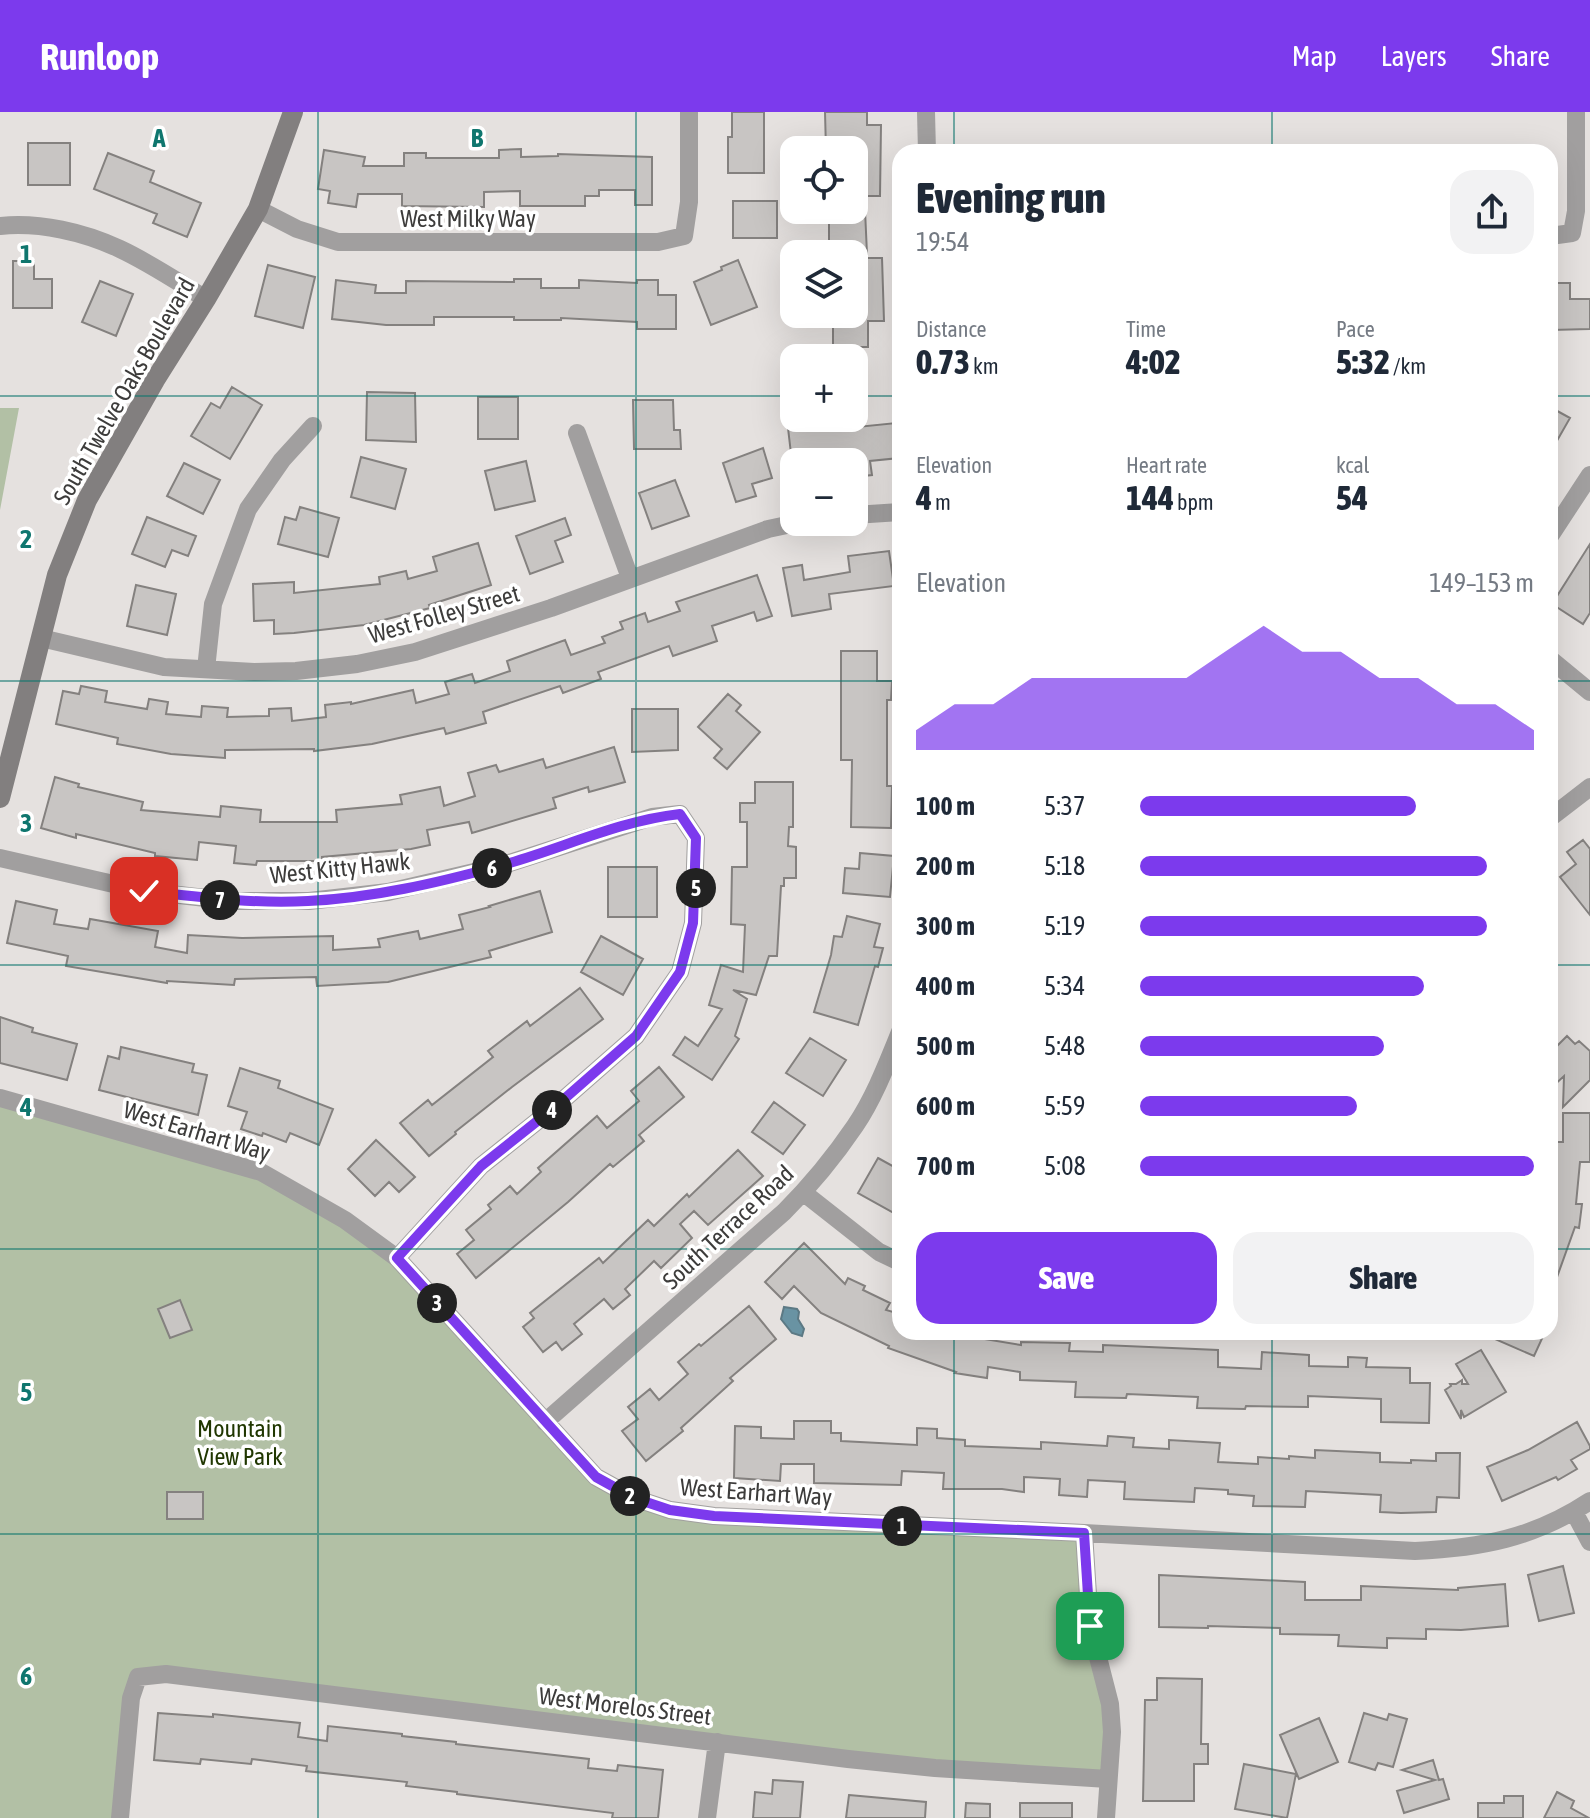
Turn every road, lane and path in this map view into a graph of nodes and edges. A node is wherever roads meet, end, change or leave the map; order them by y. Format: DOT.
graph roads {
  1 [pos="293,112"];
  2 [pos="689,112"];
  3 [pos="926,112"];
  4 [pos="1576,112"];
  5 [pos="927,144"];
  6 [pos="258,209"];
  7 [pos="0,226"];
  8 [pos="1558,235"];
  9 [pos="206,299"];
  10 [pos="313,426"];
  11 [pos="577,433"];
  12 [pos="1590,475"];
  13 [pos="892,513"];
  14 [pos="868,514"];
  15 [pos="1558,524"];
  16 [pos="780,526"];
  17 [pos="630,578"];
  18 [pos="41,638"];
  19 [pos="1558,666"];
  20 [pos="206,669"];
  21 [pos="1590,692"];
  22 [pos="1590,787"];
  23 [pos="0,798"];
  24 [pos="1558,812"];
  25 [pos="0,858"];
  26 [pos="892,1052"];
  27 [pos="0,1098"];
  28 [pos="804,1193"];
  29 [pos="397,1258"];
  30 [pos="892,1258"];
  31 [pos="545,1422"];
  32 [pos="1582,1507"];
  33 [pos="1084,1533"];
  34 [pos="1590,1542"];
  35 [pos="717,1742"];
  36 [pos="1108,1779"];
  37 [pos="120,1818"];
  38 [pos="707,1818"];
  39 [pos="1106,1818"];
  1 -- 6 [label="street, South Twelve Oaks Boulevard"];
  2 -- 6 [label="street, West Milky Way"];
  3 -- 5 [label="street"];
  4 -- 8 [label="street"];
  6 -- 9 [label="street, South Twelve Oaks Boulevard"];
  7 -- 9 [label="street"];
  9 -- 18 [label="street, South Twelve Oaks Boulevard"];
  10 -- 20 [label="street"];
  11 -- 17 [label="street"];
  12 -- 15 [label="street"];
  13 -- 14 [label="street"];
  16 -- 17 [label="street, West Folley Street"];
  17 -- 20 [label="street, West Folley Street"];
  18 -- 20 [label="street, West Folley Street"];
  18 -- 23 [label="street, South Twelve Oaks Boulevard"];
  19 -- 21 [label="street"];
  22 -- 24 [label="street"];
  25 -- 29 [label="street, West Kitty Hawk"];
  26 -- 28 [label="street, South Terrace Road"];
  27 -- 29 [label="street, West Earhart Way"];
  28 -- 30 [label="street"];
  28 -- 31 [label="street, South Terrace Road"];
  29 -- 31 [label="street, West Earhart Way"];
  31 -- 33 [label="street, West Earhart Way"];
  32 -- 33 [label="street, West Earhart Way"];
  32 -- 34 [label="street"];
  33 -- 36 [label="street"];
  35 -- 36 [label="street, West Morelos Street"];
  35 -- 37 [label="street, West Morelos Street"];
  35 -- 38 [label="street"];
  36 -- 39 [label="street"];
}
